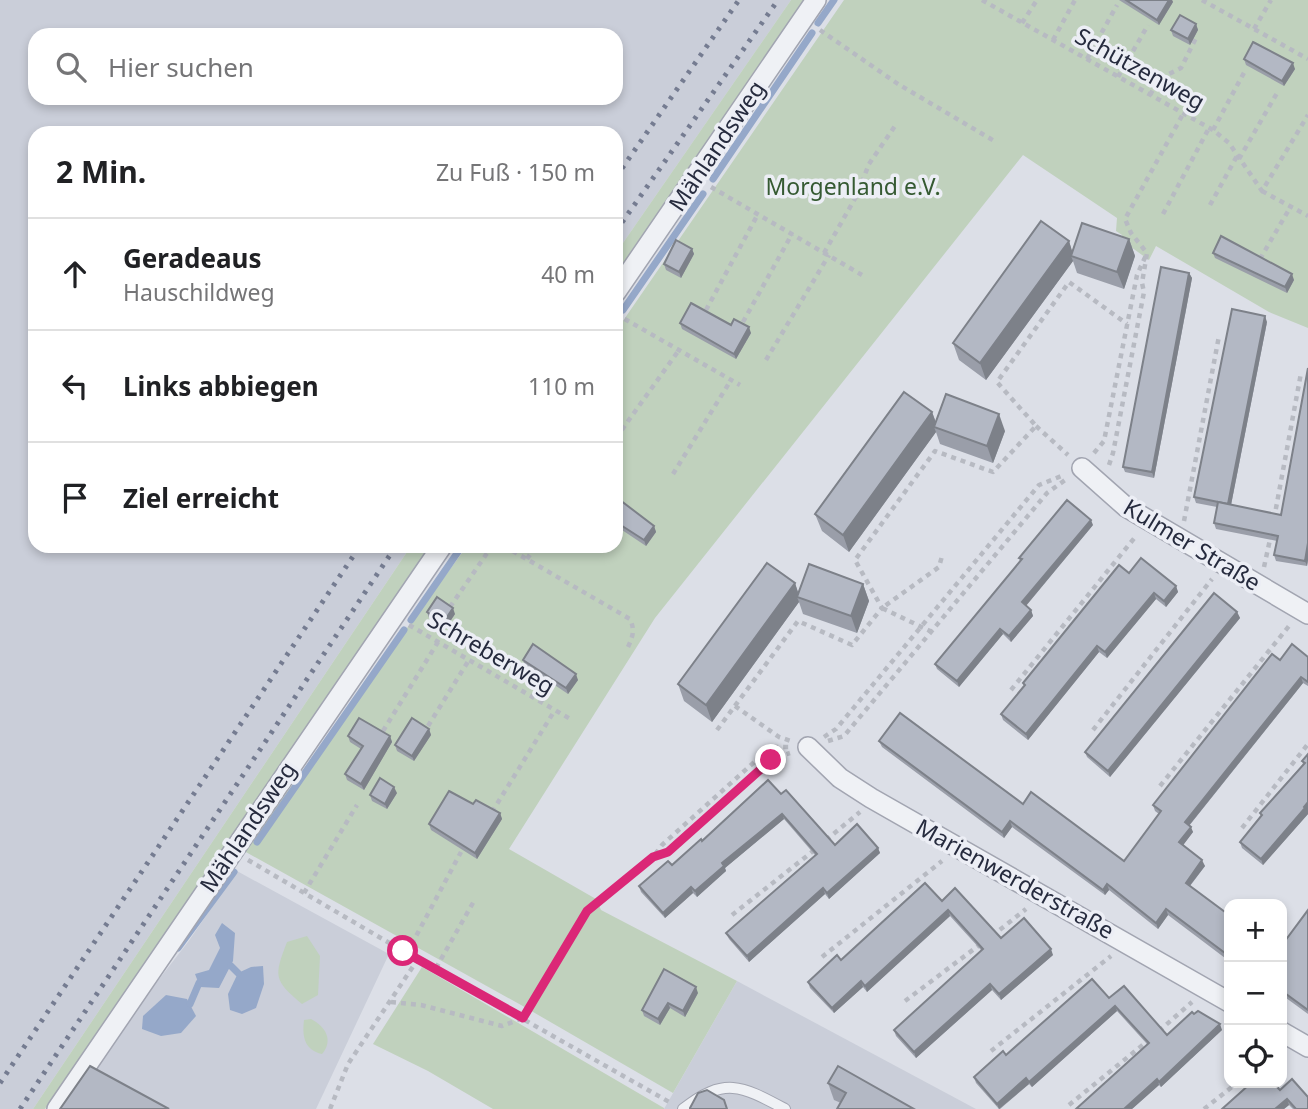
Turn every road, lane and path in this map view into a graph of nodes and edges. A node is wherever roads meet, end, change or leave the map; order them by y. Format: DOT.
graph roads {
  1 [pos="816,0"];
  2 [pos="982,0"];
  3 [pos="1037,0"];
  4 [pos="1075,0"];
  5 [pos="1202,0"];
  6 [pos="1271,0"];
  7 [pos="1212,2"];
  8 [pos="993,3"];
  9 [pos="1118,5"];
  10 [pos="804,19"];
  11 [pos="1022,23"];
  12 [pos="1148,25"];
  13 [pos="1254,29"];
  14 [pos="1197,36"];
  15 [pos="1054,40"];
  16 [pos="1308,59"];
  17 [pos="1087,60"];
  18 [pos="1246,69"];
  19 [pos="1118,77"];
  20 [pos="1277,93"];
  21 [pos="1150,95"];
  22 [pos="1183,114"];
  23 [pos="1308,115"];
  24 [pos="895,126"];
  25 [pos="1211,129"];
  26 [pos="996,142"];
  27 [pos="1238,157"];
  28 [pos="695,178"];
  29 [pos="1262,191"];
  30 [pos="1210,205"];
  31 [pos="1291,206"];
  32 [pos="758,214"];
  33 [pos="1163,214"];
  34 [pos="1308,216"];
  35 [pos="792,234"];
  36 [pos="1147,253"];
  37 [pos="826,254"];
  38 [pos="1260,259"];
  39 [pos="862,275"];
  40 [pos="623,282"];
  41 [pos="706,310"];
  42 [pos="623,318"];
  43 [pos="743,322"];
  44 [pos="1127,324"];
  45 [pos="1219,336"];
  46 [pos="678,349"];
  47 [pos="766,360"];
  48 [pos="1301,373"];
  49 [pos="732,380"];
  50 [pos="740,385"];
  51 [pos="1036,426"];
  52 [pos="623,428"];
  53 [pos="1075,462"];
  54 [pos="673,474"];
  55 [pos="1101,485"];
  56 [pos="1147,519"];
  57 [pos="1180,539"];
  58 [pos="437,553"];
  59 [pos="487,553"];
  60 [pos="517,553"];
  61 [pos="531,553"];
  62 [pos="943,556"];
  63 [pos="527,559"];
  64 [pos="1224,564"];
  65 [pos="1258,585"];
  66 [pos="450,607"];
  67 [pos="882,608"];
  68 [pos="1303,611"];
  69 [pos="393,616"];
  70 [pos="922,627"];
  71 [pos="932,632"];
  72 [pos="439,642"];
  73 [pos="628,647"];
  74 [pos="469,660"];
  75 [pos="1011,690"];
  76 [pos="735,706"];
  77 [pos="555,710"];
  78 [pos="572,720"];
  79 [pos="428,726"];
  80 [pos="717,730"];
  81 [pos="1093,730"];
  82 [pos="383,731"];
  83 [pos="1308,744"];
  84 [pos="808,747"];
  85 [pos="1160,786"];
  86 [pos="871,797"];
  87 [pos="357,805"];
  88 [pos="492,812"];
  89 [pos="1242,828"];
  90 [pos="954,846"];
  91 [pos="232,850"];
  92 [pos="461,852"];
  93 [pos="653,857"];
  94 [pos="304,892"];
  95 [pos="1039,892"];
  96 [pos="474,901"];
  97 [pos="732,915"];
  98 [pos="1124,941"];
  99 [pos="407,953"];
  100 [pos="822,957"];
  101 [pos="418,959"];
  102 [pos="436,968"];
  103 [pos="1204,988"];
  104 [pos="1224,999"];
  105 [pos="391,1002"];
  106 [pos="905,1002"];
  107 [pos="523,1018"];
  108 [pos="1287,1035"];
  109 [pos="1308,1048"];
  110 [pos="991,1051"];
  111 [pos="1231,1088"];
  112 [pos="1069,1105"];
  113 [pos="57,1109"];
  114 [pos="330,1109"];
  115 [pos="682,1109"];
  116 [pos="785,1109"];
  117 [pos="1205,1109"];
  1 -- 10 [label="street, Mählandsweg"];
  2 -- 8 [label="path, Schützenweg"];
  3 -- 11 [label="path"];
  4 -- 15 [label="path"];
  5 -- 7 [label="path"];
  6 -- 13 [label="path"];
  7 -- 13 [label="path"];
  8 -- 11 [label="path, Schützenweg"];
  9 -- 17 [label="path"];
  10 -- 26 [label="path"];
  10 -- 28 [label="street, Mählandsweg"];
  11 -- 15 [label="path, Schützenweg"];
  12 -- 19 [label="path"];
  13 -- 16 [label="path"];
  14 -- 21 [label="path"];
  15 -- 17 [label="path, Schützenweg"];
  17 -- 19 [label="path, Schützenweg"];
  18 -- 25 [label="path"];
  19 -- 21 [label="path, Schützenweg"];
  20 -- 27 [label="path"];
  21 -- 22 [label="path, Schützenweg"];
  22 -- 25 [label="path, Schützenweg"];
  22 -- 36 [label="path"];
  23 -- 29 [label="path"];
  24 -- 37 [label="path"];
  25 -- 27 [label="path, Schützenweg"];
  25 -- 33 [label="path"];
  27 -- 29 [label="path, Schützenweg"];
  27 -- 30 [label="path"];
  28 -- 32 [label="path"];
  28 -- 40 [label="street, Mählandsweg"];
  29 -- 31 [label="path, Schützenweg"];
  31 -- 34 [label="path, Schützenweg"];
  31 -- 38 [label="path"];
  32 -- 35 [label="path"];
  32 -- 41 [label="path"];
  35 -- 37 [label="path"];
  35 -- 43 [label="path"];
  36 -- 44 [label="path"];
  36 -- 55 [label="path"];
  37 -- 39 [label="path"];
  37 -- 47 [label="path"];
  42 -- 46 [label="path"];
  44 -- 51 [label="path"];
  44 -- 53 [label="path"];
  45 -- 57 [label="path"];
  46 -- 49 [label="path"];
  46 -- 52 [label="path"];
  48 -- 65 [label="path"];
  49 -- 50 [label="path"];
  49 -- 54 [label="path"];
  51 -- 53 [label="path"];
  51 -- 67 [label="path"];
  53 -- 55 [label="street, Kulmer Straße"];
  53 -- 70 [label="path"];
  53 -- 71 [label="path"];
  55 -- 56 [label="street, Kulmer Straße"];
  56 -- 57 [label="street, Kulmer Straße"];
  56 -- 75 [label="path"];
  57 -- 64 [label="street, Kulmer Straße"];
  58 -- 69 [label="street, Mählandsweg"];
  59 -- 66 [label="path"];
  60 -- 63 [label="path"];
  61 -- 63 [label="path"];
  62 -- 67 [label="path"];
  63 -- 73 [label="path"];
  64 -- 65 [label="street, Kulmer Straße"];
  64 -- 81 [label="path"];
  65 -- 68 [label="street, Kulmer Straße"];
  67 -- 70 [label="path"];
  67 -- 76 [label="path"];
  68 -- 85 [label="path"];
  69 -- 72 [label="path, Schreberweg"];
  69 -- 91 [label="street, Mählandsweg"];
  70 -- 71 [label="path"];
  70 -- 84 [label="path"];
  71 -- 84 [label="path"];
  72 -- 74 [label="path, Schreberweg"];
  72 -- 82 [label="path"];
  74 -- 77 [label="path, Schreberweg"];
  74 -- 79 [label="path"];
  76 -- 80 [label="path"];
  76 -- 84 [label="path"];
  77 -- 78 [label="path, Schreberweg"];
  77 -- 88 [label="path"];
  83 -- 89 [label="path"];
  84 -- 86 [label="street, Marienwerderstraße"];
  84 -- 93 [label="path"];
  84 -- 93 [label="path"];
  86 -- 90 [label="street, Marienwerderstraße"];
  86 -- 97 [label="path"];
  87 -- 94 [label="path"];
  90 -- 95 [label="street, Marienwerderstraße"];
  90 -- 100 [label="path"];
  91 -- 94 [label="path"];
  91 -- 113 [label="street, Mählandsweg"];
  92 -- 99 [label="path"];
  93 -- 107 [label="path"];
  94 -- 99 [label="path"];
  95 -- 98 [label="street, Marienwerderstraße"];
  95 -- 106 [label="path"];
  96 -- 102 [label="path"];
  98 -- 103 [label="street, Marienwerderstraße"];
  98 -- 110 [label="path"];
  99 -- 101 [label="path"];
  101 -- 102 [label="path"];
  101 -- 105 [label="path"];
  102 -- 107 [label="path"];
  103 -- 104 [label="street, Marienwerderstraße"];
  103 -- 112 [label="path"];
  105 -- 107 [label="path"];
  105 -- 114 [label="path"];
  107 -- 115 [label="path"];
  108 -- 109 [label="street"];
  111 -- 117 [label="path"];
  115 -- 116 [label="lane"];
}
